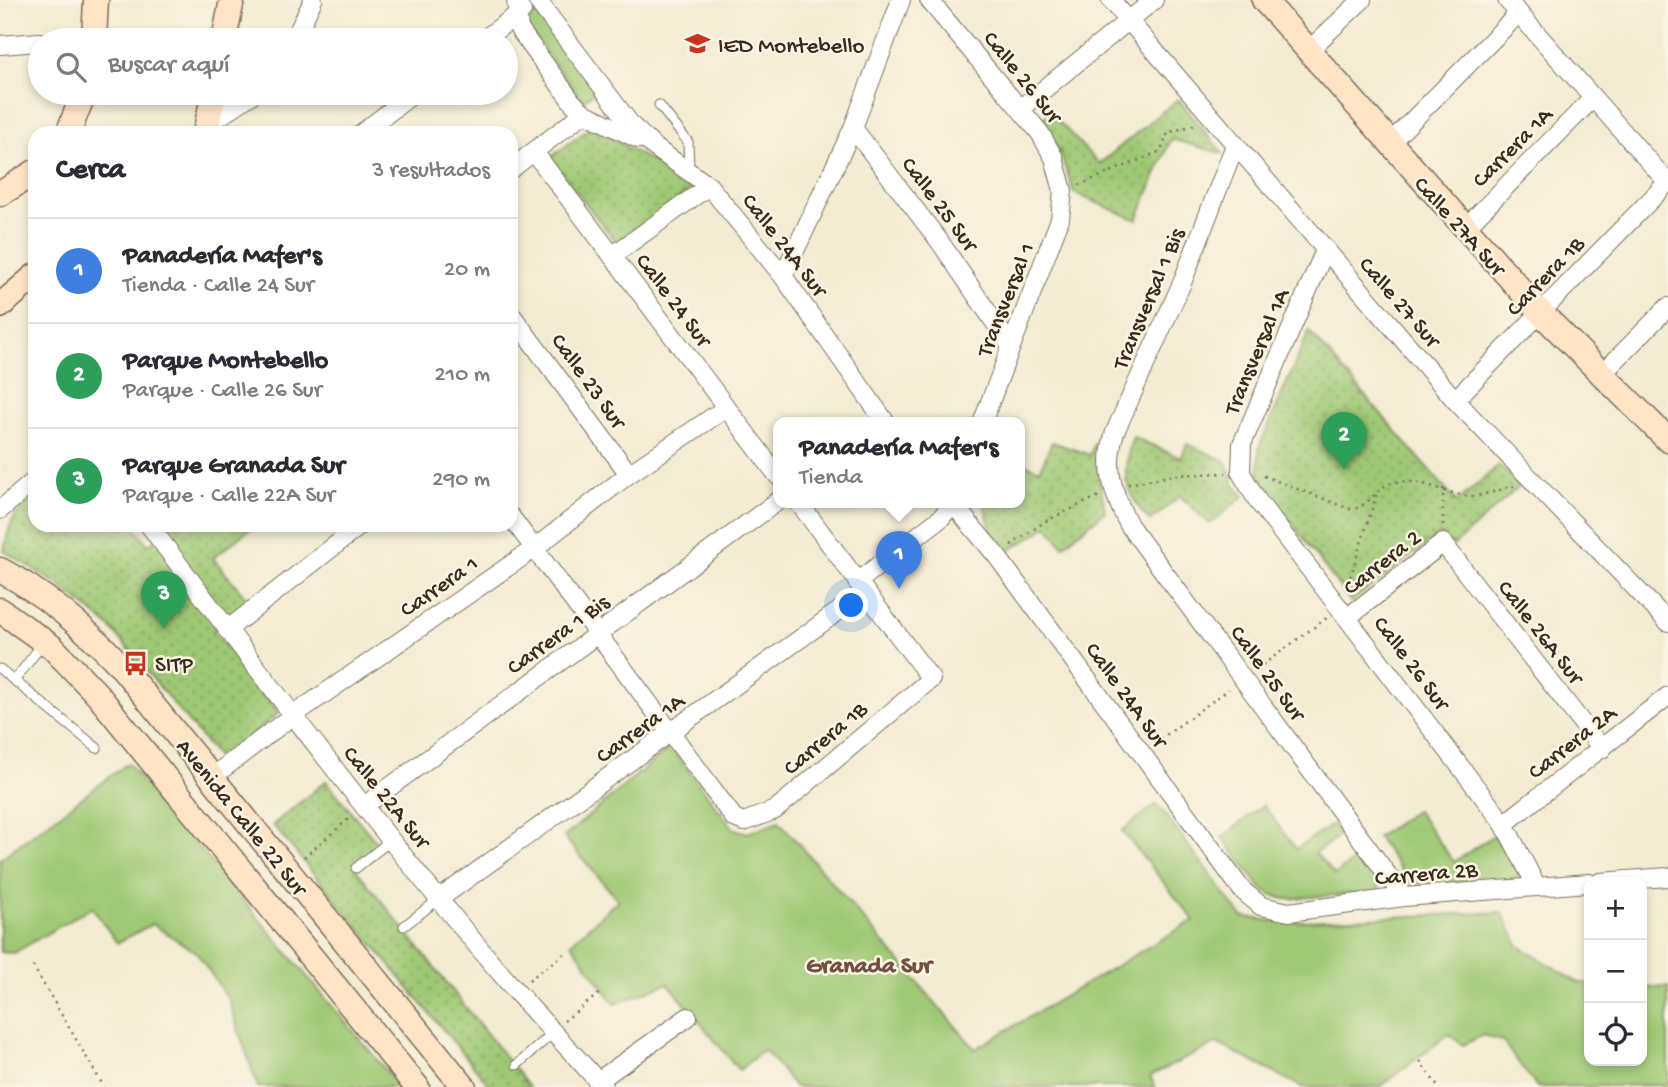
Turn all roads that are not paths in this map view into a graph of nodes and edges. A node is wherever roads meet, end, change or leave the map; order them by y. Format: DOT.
graph roads {
  1 [pos="96,0"];
  2 [pos="232,0"];
  3 [pos="536,0"];
  4 [pos="901,0"];
  5 [pos="929,0"];
  6 [pos="1111,0"];
  7 [pos="1154,0"];
  8 [pos="1264,0"];
  9 [pos="1362,0"];
  10 [pos="311,1"];
  11 [pos="516,7"];
  12 [pos="1513,7"];
  13 [pos="1128,21"];
  14 [pos="95,28"];
  15 [pos="226,28"];
  16 [pos="300,28"];
  17 [pos="495,28"];
  18 [pos="28,43"];
  19 [pos="0,45"];
  20 [pos="1308,51"];
  21 [pos="1593,98"];
  22 [pos="79,105"];
  23 [pos="213,105"];
  24 [pos="240,105"];
  25 [pos="398,105"];
  26 [pos="659,105"];
  27 [pos="1021,108"];
  28 [pos="584,113"];
  29 [pos="71,126"];
  30 [pos="210,126"];
  31 [pos="215,126"];
  32 [pos="371,126"];
  33 [pos="852,128"];
  34 [pos="1389,144"];
  35 [pos="1235,145"];
  36 [pos="654,146"];
  37 [pos="534,152"];
  38 [pos="518,164"];
  39 [pos="690,172"];
  40 [pos="28,176"];
  41 [pos="1668,182"];
  42 [pos="709,186"];
  43 [pos="1063,191"];
  44 [pos="0,194"];
  45 [pos="1464,229"];
  46 [pos="1325,250"];
  47 [pos="612,256"];
  48 [pos="783,276"];
  49 [pos="28,282"];
  50 [pos="0,306"];
  51 [pos="1668,307"];
  52 [pos="1541,313"];
  53 [pos="518,323"];
  54 [pos="1010,345"];
  55 [pos="1601,375"];
  56 [pos="1455,400"];
  57 [pos="726,408"];
  58 [pos="882,417"];
  59 [pos="984,417"];
  60 [pos="1668,440"];
  61 [pos="773,469"];
  62 [pos="1108,470"];
  63 [pos="1241,473"];
  64 [pos="629,474"];
  65 [pos="28,486"];
  66 [pos="773,505"];
  67 [pos="803,508"];
  68 [pos="950,508"];
  69 [pos="956,508"];
  70 [pos="0,510"];
  71 [pos="518,526"];
  72 [pos="155,532"];
  73 [pos="351,532"];
  74 [pos="1443,544"];
  75 [pos="535,548"];
  76 [pos="0,569"];
  77 [pos="861,587"];
  78 [pos="0,610"];
  79 [pos="1344,612"];
  80 [pos="1668,622"];
  81 [pos="227,630"];
  82 [pos="596,635"];
  83 [pos="45,642"];
  84 [pos="0,669"];
  85 [pos="14,681"];
  86 [pos="1668,696"];
  87 [pos="292,716"];
  88 [pos="671,734"];
  89 [pos="97,748"];
  90 [pos="1602,749"];
  91 [pos="212,777"];
  92 [pos="364,806"];
  93 [pos="1504,824"];
  94 [pos="391,840"];
  95 [pos="356,868"];
  96 [pos="1668,877"];
  97 [pos="1647,879"];
  98 [pos="1584,883"];
  99 [pos="1537,887"];
  100 [pos="1404,897"];
  101 [pos="439,899"];
  102 [pos="1268,908"];
  103 [pos="404,926"];
  104 [pos="688,1017"];
  105 [pos="554,1031"];
  106 [pos="517,1065"];
  107 [pos="600,1084"];
  108 [pos="417,1087"];
  109 [pos="464,1087"];
  1 -- 14 [label="main road"];
  2 -- 15 [label="main road"];
  3 -- 11 [label="street"];
  3 -- 36 [label="street, Calle 24A Sur"];
  4 -- 33 [label="street"];
  5 -- 27 [label="street, Calle 26 Sur"];
  6 -- 13 [label="street, Calle 27 Sur"];
  7 -- 13 [label="street"];
  8 -- 20 [label="main road, Calle 27A Sur"];
  9 -- 20 [label="street"];
  10 -- 16 [label="street"];
  11 -- 17 [label="street"];
  11 -- 28 [label="street, Calle 24A Sur"];
  12 -- 21 [label="street"];
  12 -- 34 [label="street"];
  13 -- 27 [label="street"];
  13 -- 35 [label="street, Calle 27 Sur"];
  18 -- 19 [label="street"];
  20 -- 34 [label="main road, Calle 27A Sur"];
  21 -- 41 [label="street"];
  21 -- 45 [label="street, Carrera 1A"];
  22 -- 29 [label="main road"];
  23 -- 30 [label="main road"];
  24 -- 31 [label="street"];
  25 -- 32 [label="street"];
  26 -- 39 [label="lane"];
  27 -- 43 [label="street, Calle 26 Sur"];
  28 -- 36 [label="street, Calle 24A Sur"];
  28 -- 37 [label="street"];
  33 -- 48 [label="street"];
  33 -- 54 [label="street, Calle 25 Sur"];
  34 -- 45 [label="main road, Calle 27A Sur"];
  35 -- 46 [label="street, Calle 27 Sur"];
  35 -- 62 [label="street, Transversal 1 Bis"];
  36 -- 39 [label="street, Calle 24A Sur"];
  37 -- 38 [label="street"];
  37 -- 47 [label="street, Calle 24 Sur"];
  39 -- 42 [label="street, Calle 24A Sur"];
  40 -- 44 [label="main road"];
  41 -- 52 [label="street, Carrera 1B"];
  42 -- 47 [label="street"];
  42 -- 48 [label="street, Calle 24A Sur"];
  43 -- 54 [label="street, Transversal 1"];
  45 -- 52 [label="main road, Calle 27A Sur"];
  46 -- 56 [label="street, Calle 27 Sur"];
  46 -- 63 [label="street, Transversal 1A"];
  47 -- 57 [label="street, Calle 24 Sur"];
  48 -- 58 [label="street, Calle 24A Sur"];
  49 -- 50 [label="main road"];
  51 -- 55 [label="street"];
  52 -- 55 [label="main road, Calle 27A Sur"];
  52 -- 56 [label="street, Carrera 1B"];
  53 -- 64 [label="street, Calle 23 Sur"];
  54 -- 59 [label="street, Transversal 1"];
  55 -- 60 [label="main road, Calle 27A Sur"];
  56 -- 80 [label="street, Calle 27 Sur"];
  57 -- 61 [label="street, Calle 24 Sur"];
  57 -- 64 [label="street, Carrera 1"];
  62 -- 100 [label="street, Calle 25 Sur"];
  63 -- 79 [label="street, Calle 26 Sur"];
  64 -- 75 [label="street, Carrera 1"];
  65 -- 70 [label="street"];
  66 -- 82 [label="street, Carrera 1 Bis"];
  67 -- 77 [label="street"];
  68 -- 77 [label="street, Carrera 1A"];
  69 -- 102 [label="street, Calle 24A Sur"];
  71 -- 75 [label="street"];
  72 -- 81 [label="street, Calle 22A Sur"];
  73 -- 81 [label="street"];
  74 -- 79 [label="street, Carrera 2"];
  74 -- 90 [label="street, Calle 26A Sur"];
  75 -- 82 [label="street"];
  75 -- 87 [label="street, Carrera 1"];
  76 -- 91 [label="main road, Avenida Calle 22 Sur"];
  77 -- 88 [label="street, Carrera 1A"];
  77 -- 88 [label="street, Carrera 1B"];
  78 -- 83 [label="main road, Avenida Calle 22 Sur"];
  79 -- 93 [label="street, Calle 26 Sur"];
  81 -- 87 [label="street, Calle 22A Sur"];
  82 -- 88 [label="street"];
  82 -- 92 [label="street, Carrera 1 Bis"];
  83 -- 85 [label="lane"];
  83 -- 108 [label="main road, Avenida Calle 22 Sur"];
  84 -- 85 [label="lane"];
  85 -- 89 [label="lane"];
  86 -- 90 [label="street, Carrera 2A"];
  87 -- 91 [label="street, Carrera 1"];
  87 -- 92 [label="street, Calle 22A Sur"];
  88 -- 101 [label="street, Carrera 1A"];
  90 -- 93 [label="street, Carrera 2A"];
  91 -- 109 [label="main road, Avenida Calle 22 Sur"];
  92 -- 94 [label="street, Calle 22A Sur"];
  93 -- 99 [label="street, Calle 26 Sur"];
  94 -- 95 [label="lane"];
  94 -- 101 [label="street, Calle 22A Sur"];
  96 -- 97 [label="street"];
  98 -- 99 [label="street, Carrera 2B"];
  99 -- 100 [label="street, Carrera 2B"];
  100 -- 102 [label="street, Carrera 2B"];
  101 -- 103 [label="lane"];
  101 -- 105 [label="street, Calle 22A Sur"];
  104 -- 107 [label="street"];
  105 -- 106 [label="lane"];
  105 -- 107 [label="street, Calle 22A Sur"];
}
